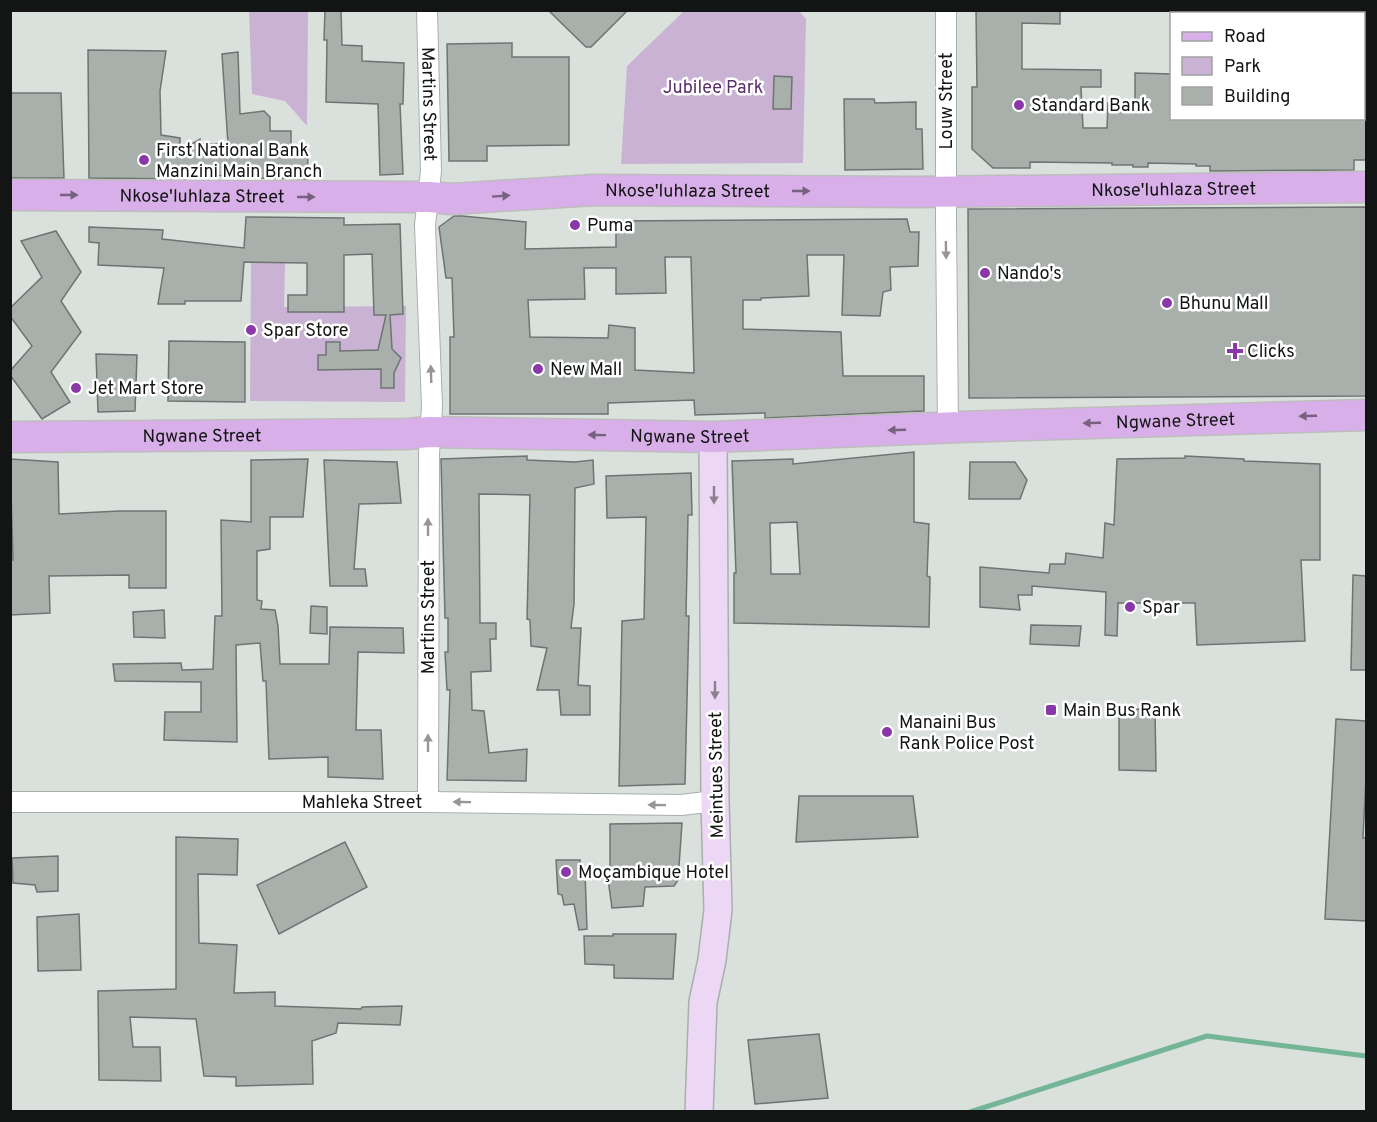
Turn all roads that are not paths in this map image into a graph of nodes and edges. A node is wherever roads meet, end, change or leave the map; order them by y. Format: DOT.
graph roads {
  1 [pos="427,10"];
  2 [pos="946,10"];
  3 [pos="1366,187"];
  4 [pos="946,192"];
  5 [pos="10,195"];
  6 [pos="429,197"];
  7 [pos="1366,415"];
  8 [pos="948,428"];
  9 [pos="429,432"];
  10 [pos="10,437"];
  11 [pos="713,437"];
  12 [pos="715,801"];
  13 [pos="10,802"];
  14 [pos="428,802"];
  15 [pos="699,1112"];
  1 -- 6 [label="street, Martins Street"];
  2 -- 4 [label="street, Louw Street"];
  3 -- 4 [label="main road, Nkose'luhlaza Street"];
  6 -- 4 [label="main road, Nkose'luhlaza Street, one-way"];
  4 -- 8 [label="street, Louw Street, one-way"];
  5 -- 6 [label="main road, Nkose'luhlaza Street, one-way"];
  9 -- 6 [label="street, Martins Street, one-way"];
  7 -- 8 [label="main road, Ngwane Street, one-way"];
  8 -- 11 [label="main road, Ngwane Street, one-way"];
  9 -- 10 [label="main road, Ngwane Street"];
  11 -- 9 [label="main road, Ngwane Street, one-way"];
  14 -- 9 [label="street, Martins Street, one-way"];
  11 -- 12 [label="street, Meintues Street, one-way"];
  12 -- 14 [label="street, Mahleka Street, one-way"];
  12 -- 15 [label="street, Meintues Street"];
  13 -- 14 [label="street, Mahleka Street"];
}
